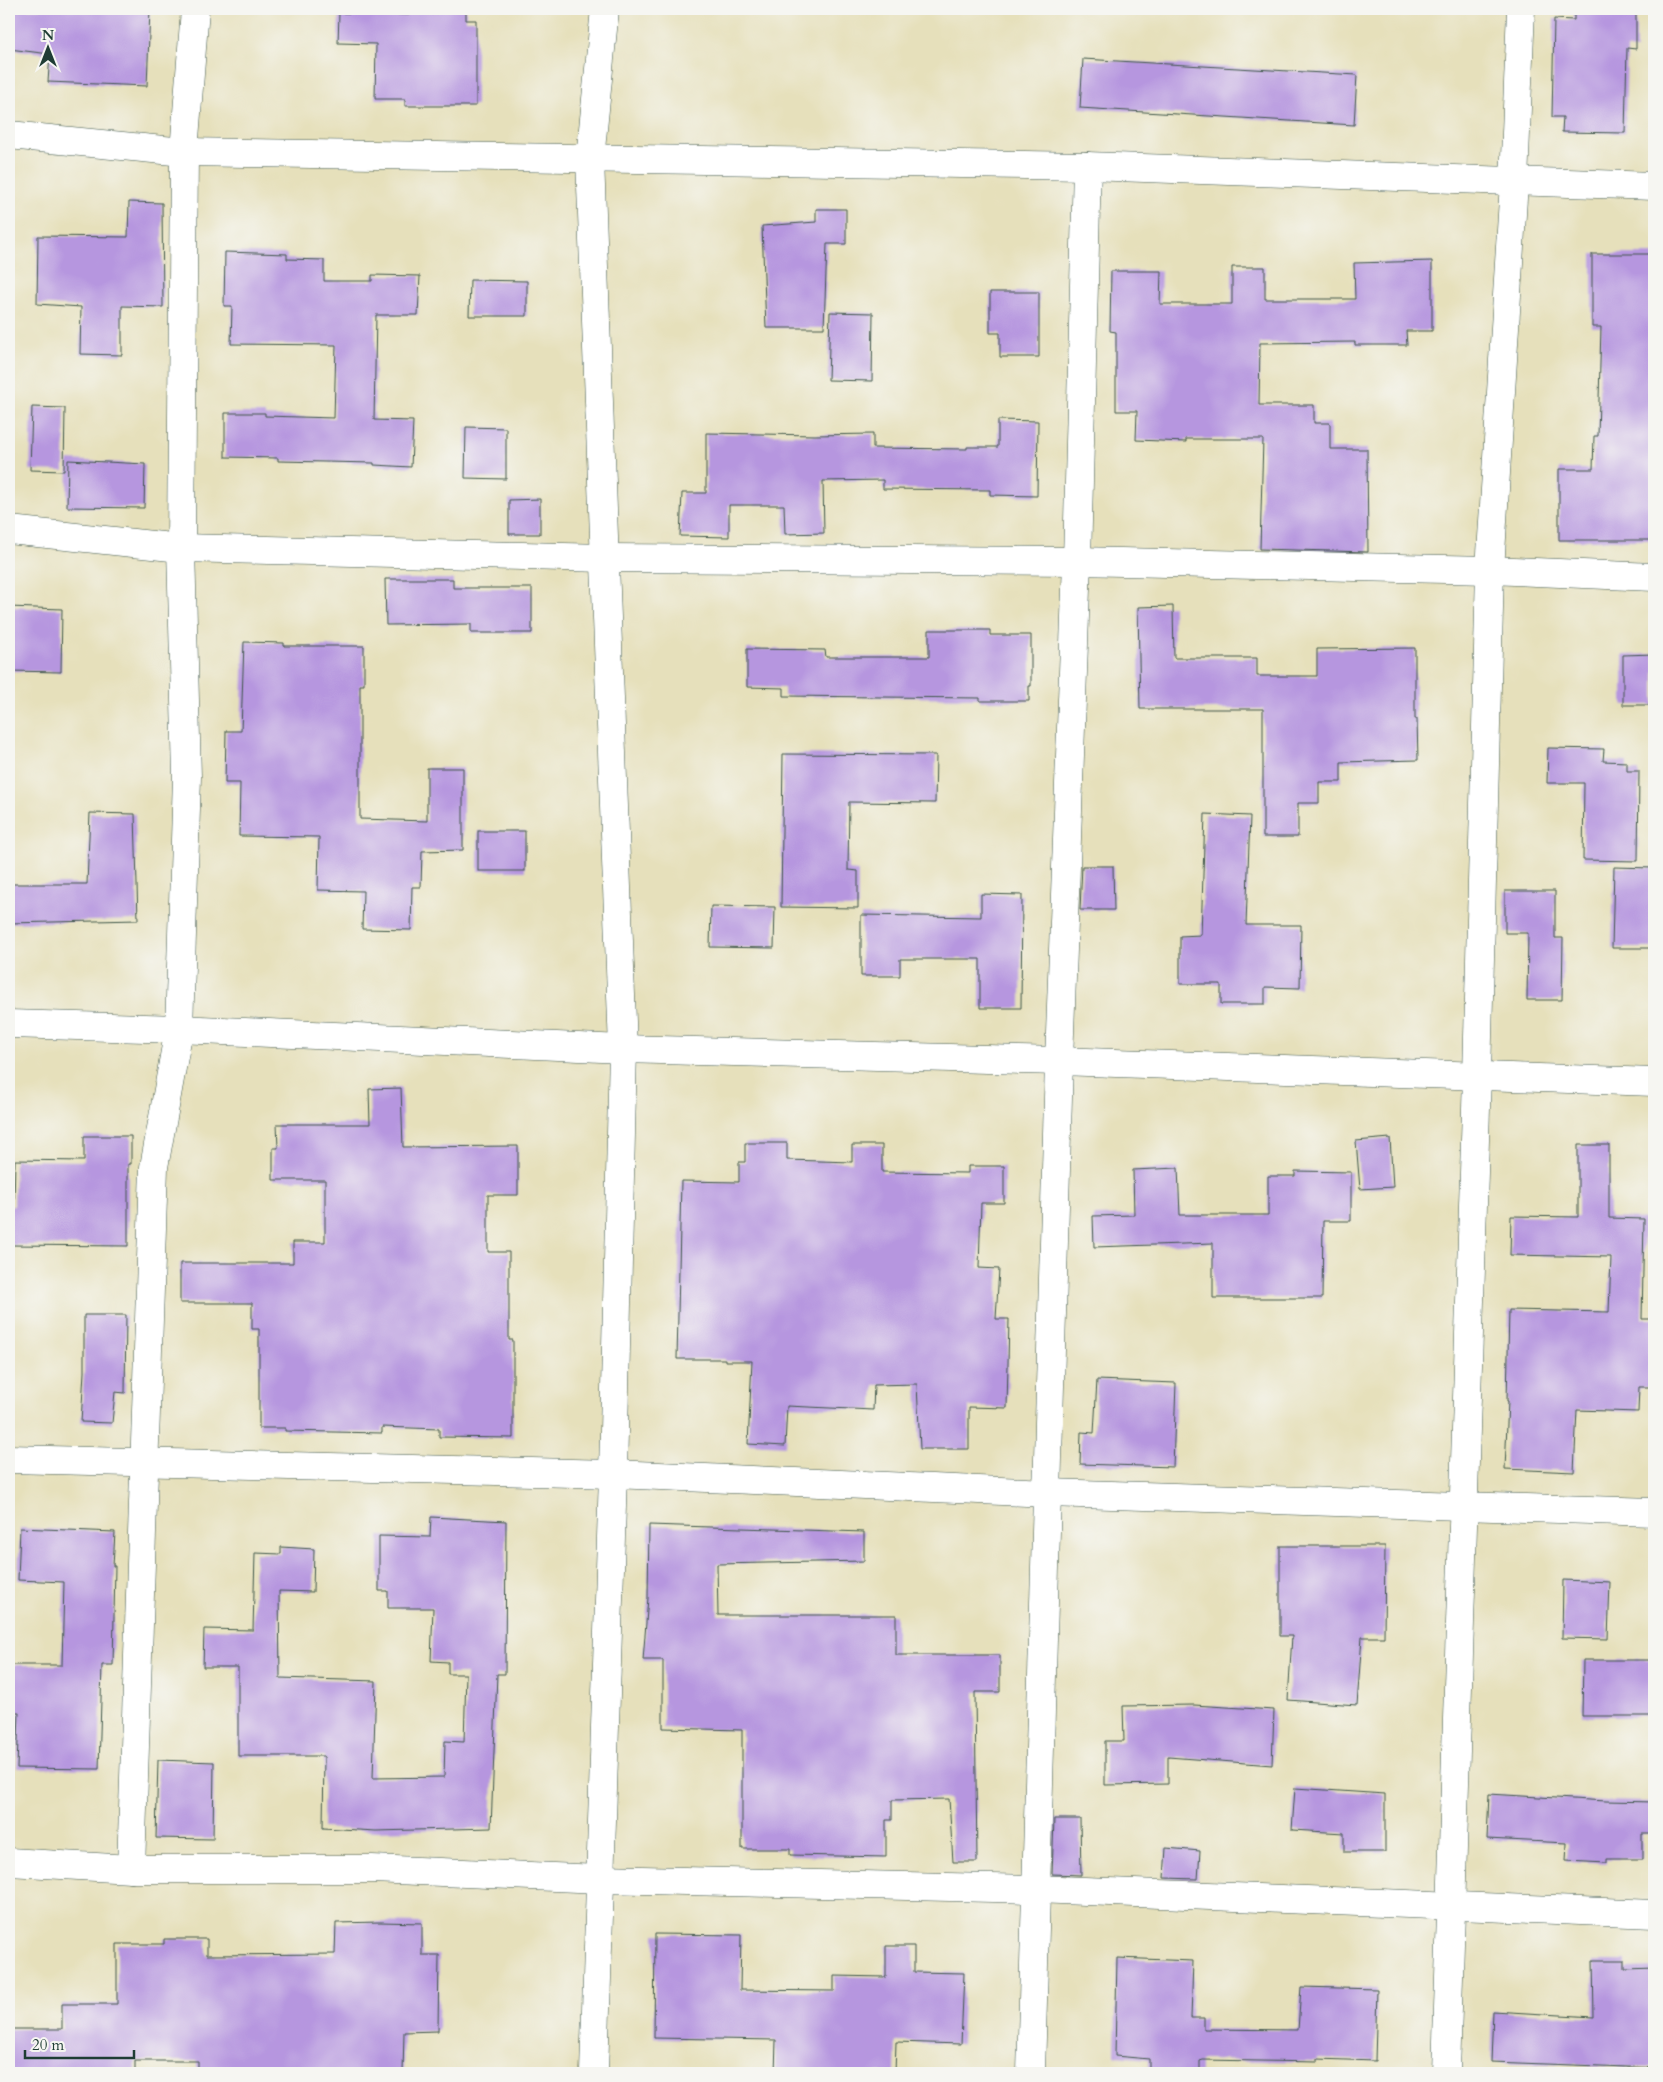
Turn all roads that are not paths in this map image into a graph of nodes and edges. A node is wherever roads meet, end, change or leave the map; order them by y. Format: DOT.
graph roads {
  1 [pos="195,9"];
  2 [pos="605,9"];
  3 [pos="1521,9"];
  4 [pos="9,135"];
  5 [pos="184,152"];
  6 [pos="590,159"];
  7 [pos="1087,166"];
  8 [pos="1514,182"];
  9 [pos="1654,186"];
  10 [pos="9,530"];
  11 [pos="181,548"];
  12 [pos="606,558"];
  13 [pos="1077,561"];
  14 [pos="1490,570"];
  15 [pos="1654,577"];
  16 [pos="9,1024"];
  17 [pos="179,1029"];
  18 [pos="623,1049"];
  19 [pos="1059,1061"];
  20 [pos="1477,1076"];
  21 [pos="1654,1082"];
  22 [pos="9,1459"];
  23 [pos="145,1462"];
  24 [pos="613,1474"];
  25 [pos="1048,1493"];
  26 [pos="1464,1506"];
  27 [pos="1654,1512"];
  28 [pos="9,1862"];
  29 [pos="131,1869"];
  30 [pos="600,1880"];
  31 [pos="1035,1889"];
  32 [pos="1452,1906"];
  33 [pos="1654,1914"];
  34 [pos="594,2073"];
  35 [pos="1031,2073"];
  36 [pos="1446,2073"];
  1 -- 5 [label="street"];
  2 -- 6 [label="street"];
  3 -- 8 [label="street"];
  4 -- 5 [label="street"];
  5 -- 6 [label="street"];
  5 -- 11 [label="street"];
  6 -- 7 [label="street"];
  6 -- 12 [label="street"];
  7 -- 8 [label="street"];
  7 -- 13 [label="street"];
  8 -- 9 [label="street"];
  8 -- 14 [label="street"];
  10 -- 11 [label="street"];
  11 -- 12 [label="street"];
  11 -- 17 [label="street"];
  12 -- 13 [label="street"];
  12 -- 18 [label="street"];
  13 -- 14 [label="street"];
  13 -- 19 [label="street"];
  14 -- 15 [label="street"];
  14 -- 20 [label="street"];
  16 -- 17 [label="street"];
  17 -- 18 [label="street"];
  17 -- 23 [label="street"];
  18 -- 19 [label="street"];
  18 -- 24 [label="street"];
  19 -- 20 [label="street"];
  19 -- 25 [label="street"];
  20 -- 21 [label="street"];
  20 -- 26 [label="street"];
  22 -- 23 [label="street"];
  23 -- 24 [label="street"];
  23 -- 29 [label="street"];
  24 -- 25 [label="street"];
  24 -- 30 [label="street"];
  25 -- 26 [label="street"];
  25 -- 31 [label="street"];
  26 -- 27 [label="street"];
  26 -- 32 [label="street"];
  28 -- 29 [label="street"];
  29 -- 30 [label="street"];
  30 -- 31 [label="street"];
  30 -- 34 [label="street"];
  31 -- 32 [label="street"];
  31 -- 35 [label="street"];
  32 -- 33 [label="street"];
  32 -- 36 [label="street"];
}
